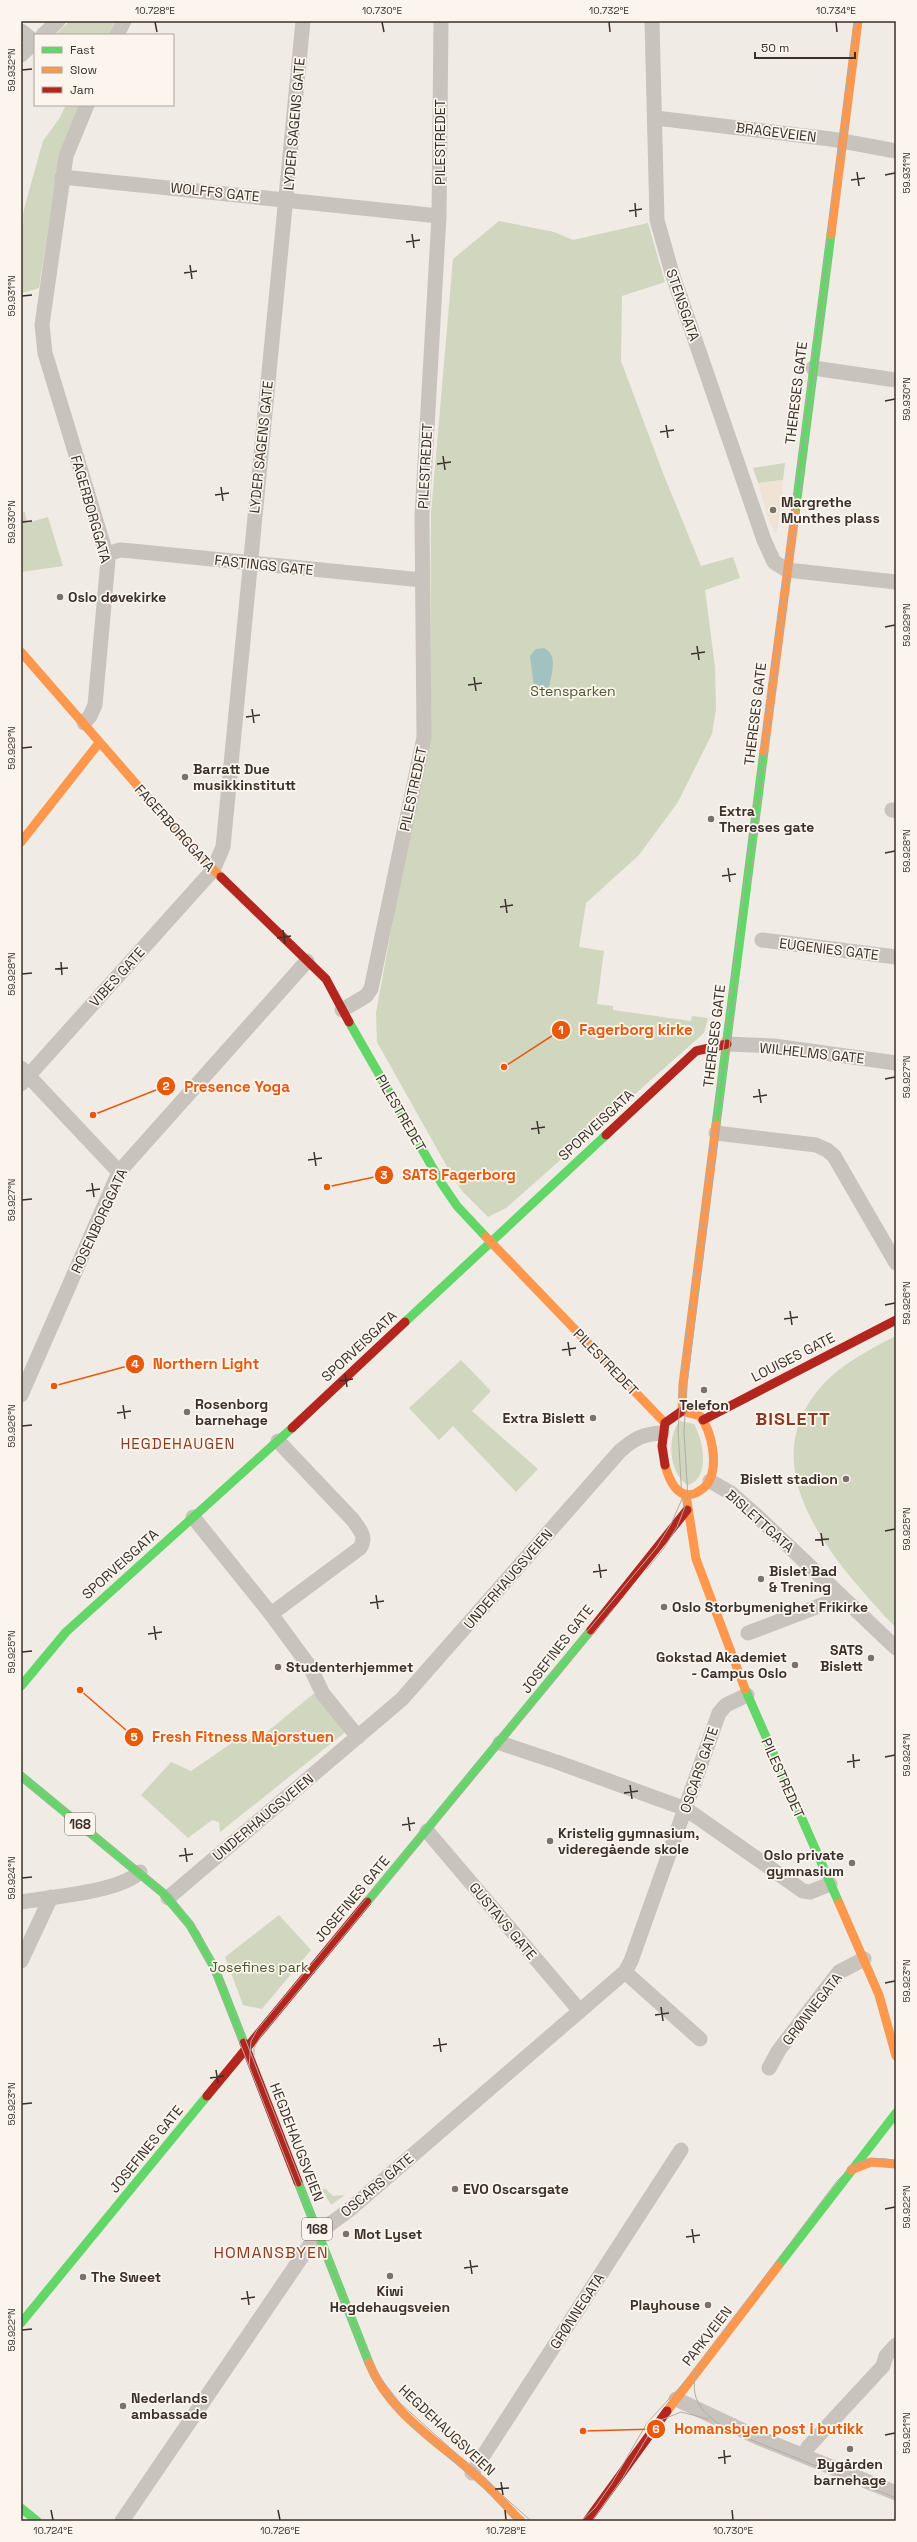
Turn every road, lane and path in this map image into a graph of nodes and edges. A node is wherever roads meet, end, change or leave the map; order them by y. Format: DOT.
graph roads {
  1 [pos="58,21"];
  2 [pos="124,21"];
  3 [pos="303,21"];
  4 [pos="441,21"];
  5 [pos="652,21"];
  6 [pos="858,21"];
  7 [pos="21,31"];
  8 [pos="43,34"];
  9 [pos="118,34"];
  10 [pos="34,41"];
  11 [pos="34,43"];
  12 [pos="21,55"];
  13 [pos="87,106"];
  14 [pos="656,118"];
  15 [pos="842,142"];
  16 [pos="896,151"];
  17 [pos="62,177"];
  18 [pos="286,199"];
  19 [pos="439,216"];
  20 [pos="813,368"];
  21 [pos="896,380"];
  22 [pos="107,554"];
  23 [pos="250,563"];
  24 [pos="787,570"];
  25 [pos="422,580"];
  26 [pos="896,582"];
  27 [pos="21,652"];
  28 [pos="84,723"];
  29 [pos="99,743"];
  30 [pos="21,842"];
  31 [pos="213,870"];
  32 [pos="762,940"];
  33 [pos="896,957"];
  34 [pos="307,961"];
  35 [pos="342,1010"];
  36 [pos="727,1044"];
  37 [pos="896,1063"];
  38 [pos="24,1076"];
  39 [pos="716,1133"];
  40 [pos="119,1172"];
  41 [pos="490,1241"];
  42 [pos="896,1263"];
  43 [pos="896,1320"];
  44 [pos="21,1395"];
  45 [pos="682,1411"];
  46 [pos="703,1420"];
  47 [pos="664,1428"];
  48 [pos="278,1441"];
  49 [pos="710,1480"];
  50 [pos="686,1495"];
  51 [pos="687,1510"];
  52 [pos="193,1517"];
  53 [pos="839,1594"];
  54 [pos="271,1614"];
  55 [pos="748,1633"];
  56 [pos="896,1648"];
  57 [pos="21,1686"];
  58 [pos="747,1695"];
  59 [pos="358,1737"];
  60 [pos="500,1743"];
  61 [pos="21,1776"];
  62 [pos="686,1809"];
  63 [pos="427,1831"];
  64 [pos="140,1872"];
  65 [pos="830,1884"];
  66 [pos="165,1895"];
  67 [pos="51,1897"];
  68 [pos="21,1902"];
  69 [pos="864,1959"];
  70 [pos="21,1961"];
  71 [pos="625,1972"];
  72 [pos="580,2011"];
  73 [pos="700,2040"];
  74 [pos="246,2048"];
  75 [pos="896,2056"];
  76 [pos="769,2068"];
  77 [pos="896,2113"];
  78 [pos="682,2150"];
  79 [pos="896,2164"];
  80 [pos="852,2170"];
  81 [pos="318,2233"];
  82 [pos="21,2323"];
  83 [pos="896,2345"];
  84 [pos="676,2399"];
  85 [pos="804,2456"];
  86 [pos="472,2473"];
  87 [pos="896,2493"];
  88 [pos="21,2508"];
  89 [pos="37,2521"];
  90 [pos="122,2521"];
  91 [pos="521,2521"];
  92 [pos="588,2521"];
  1 -- 8 [label="street"];
  2 -- 9 [label="street"];
  3 -- 18 [label="street, LYDER SAGENS GATE"];
  4 -- 19 [label="street, PILESTREDET"];
  5 -- 14 [label="street, STENSGATA"];
  6 -- 15 [label="street, THERESES GATE"];
  7 -- 10 [label="street"];
  11 -- 12 [label="street"];
  13 -- 17 [label="street, FAGERBORGGATA"];
  14 -- 15 [label="street, BRAGEVEIEN"];
  14 -- 24 [label="street, STENSGATA"];
  15 -- 16 [label="street, BRAGEVEIEN"];
  15 -- 20 [label="street, THERESES GATE"];
  17 -- 18 [label="street, WOLFFS GATE"];
  17 -- 22 [label="street, FAGERBORGGATA"];
  18 -- 19 [label="street, WOLFFS GATE"];
  18 -- 23 [label="street, LYDER SAGENS GATE"];
  19 -- 25 [label="street, PILESTREDET"];
  20 -- 21 [label="street"];
  20 -- 24 [label="street, THERESES GATE"];
  22 -- 23 [label="street, FASTINGS GATE"];
  22 -- 28 [label="street, FAGERBORGGATA"];
  23 -- 25 [label="street, FASTINGS GATE"];
  23 -- 31 [label="street, LYDER SAGENS GATE"];
  24 -- 26 [label="street"];
  24 -- 36 [label="street, THERESES GATE"];
  25 -- 35 [label="street, PILESTREDET"];
  27 -- 28 [label="street"];
  28 -- 29 [label="street, FAGERBORGGATA"];
  29 -- 30 [label="street"];
  29 -- 31 [label="street, FAGERBORGGATA"];
  31 -- 34 [label="street, FAGERBORGGATA"];
  31 -- 38 [label="street, VIBES GATE"];
  32 -- 33 [label="street, EUGENIES GATE"];
  34 -- 35 [label="street, FAGERBORGGATA"];
  34 -- 40 [label="street, ROSENBORGGATA"];
  35 -- 41 [label="street, PILESTREDET"];
  36 -- 37 [label="street, WILHELMS GATE"];
  36 -- 39 [label="street, THERESES GATE"];
  36 -- 41 [label="street, SPORVEISGATA"];
  38 -- 40 [label="street"];
  39 -- 42 [label="street"];
  39 -- 45 [label="street, THERESES GATE"];
  40 -- 44 [label="street, ROSENBORGGATA"];
  41 -- 47 [label="street, PILESTREDET"];
  41 -- 48 [label="street, SPORVEISGATA"];
  43 -- 46 [label="street, LOUISES GATE"];
  45 -- 46 [label="street"];
  45 -- 47 [label="street"];
  46 -- 49 [label="street"];
  47 -- 50 [label="street"];
  47 -- 59 [label="street, UNDERHAUGSVEIEN"];
  48 -- 52 [label="street, SPORVEISGATA"];
  48 -- 54 [label="street"];
  49 -- 50 [label="street"];
  49 -- 53 [label="street, BISLETTGATA"];
  50 -- 51 [label="street, PILESTREDET"];
  51 -- 58 [label="street, PILESTREDET"];
  51 -- 60 [label="street, JOSEFINES GATE"];
  52 -- 54 [label="street"];
  52 -- 57 [label="street, SPORVEISGATA"];
  53 -- 55 [label="street"];
  53 -- 56 [label="street, BISLETTGATA"];
  54 -- 59 [label="street"];
  58 -- 62 [label="street, OSCARS GATE"];
  58 -- 65 [label="street, PILESTREDET"];
  59 -- 66 [label="street, UNDERHAUGSVEIEN"];
  60 -- 62 [label="street"];
  60 -- 63 [label="street, JOSEFINES GATE"];
  61 -- 64 [label="street, 168"];
  62 -- 65 [label="street"];
  62 -- 71 [label="street, OSCARS GATE"];
  63 -- 72 [label="street, GUSTAVS GATE"];
  63 -- 74 [label="street, JOSEFINES GATE"];
  64 -- 66 [label="street, 168"];
  64 -- 67 [label="street"];
  65 -- 69 [label="street, PILESTREDET"];
  66 -- 74 [label="street, HEGDEHAUGSVEIEN / 168"];
  67 -- 68 [label="street"];
  67 -- 70 [label="street"];
  69 -- 75 [label="street, PILESTREDET"];
  69 -- 76 [label="street, GRØNNEGATA"];
  71 -- 72 [label="street, OSCARS GATE"];
  71 -- 73 [label="street"];
  72 -- 81 [label="street, OSCARS GATE"];
  74 -- 81 [label="street, HEGDEHAUGSVEIEN / 168"];
  74 -- 82 [label="street, JOSEFINES GATE"];
  77 -- 80 [label="street, PARKVEIEN"];
  78 -- 86 [label="street, GRØNNEGATA"];
  79 -- 80 [label="street, PARKVEIEN"];
  80 -- 84 [label="street, PARKVEIEN"];
  81 -- 86 [label="street, HEGDEHAUGSVEIEN / 168"];
  81 -- 90 [label="street, OSCARS GATE"];
  83 -- 85 [label="street"];
  84 -- 85 [label="street"];
  84 -- 92 [label="street, PARKVEIEN"];
  85 -- 87 [label="street"];
  86 -- 91 [label="street, HEGDEHAUGSVEIEN / 168"];
  88 -- 89 [label="street"];
}
